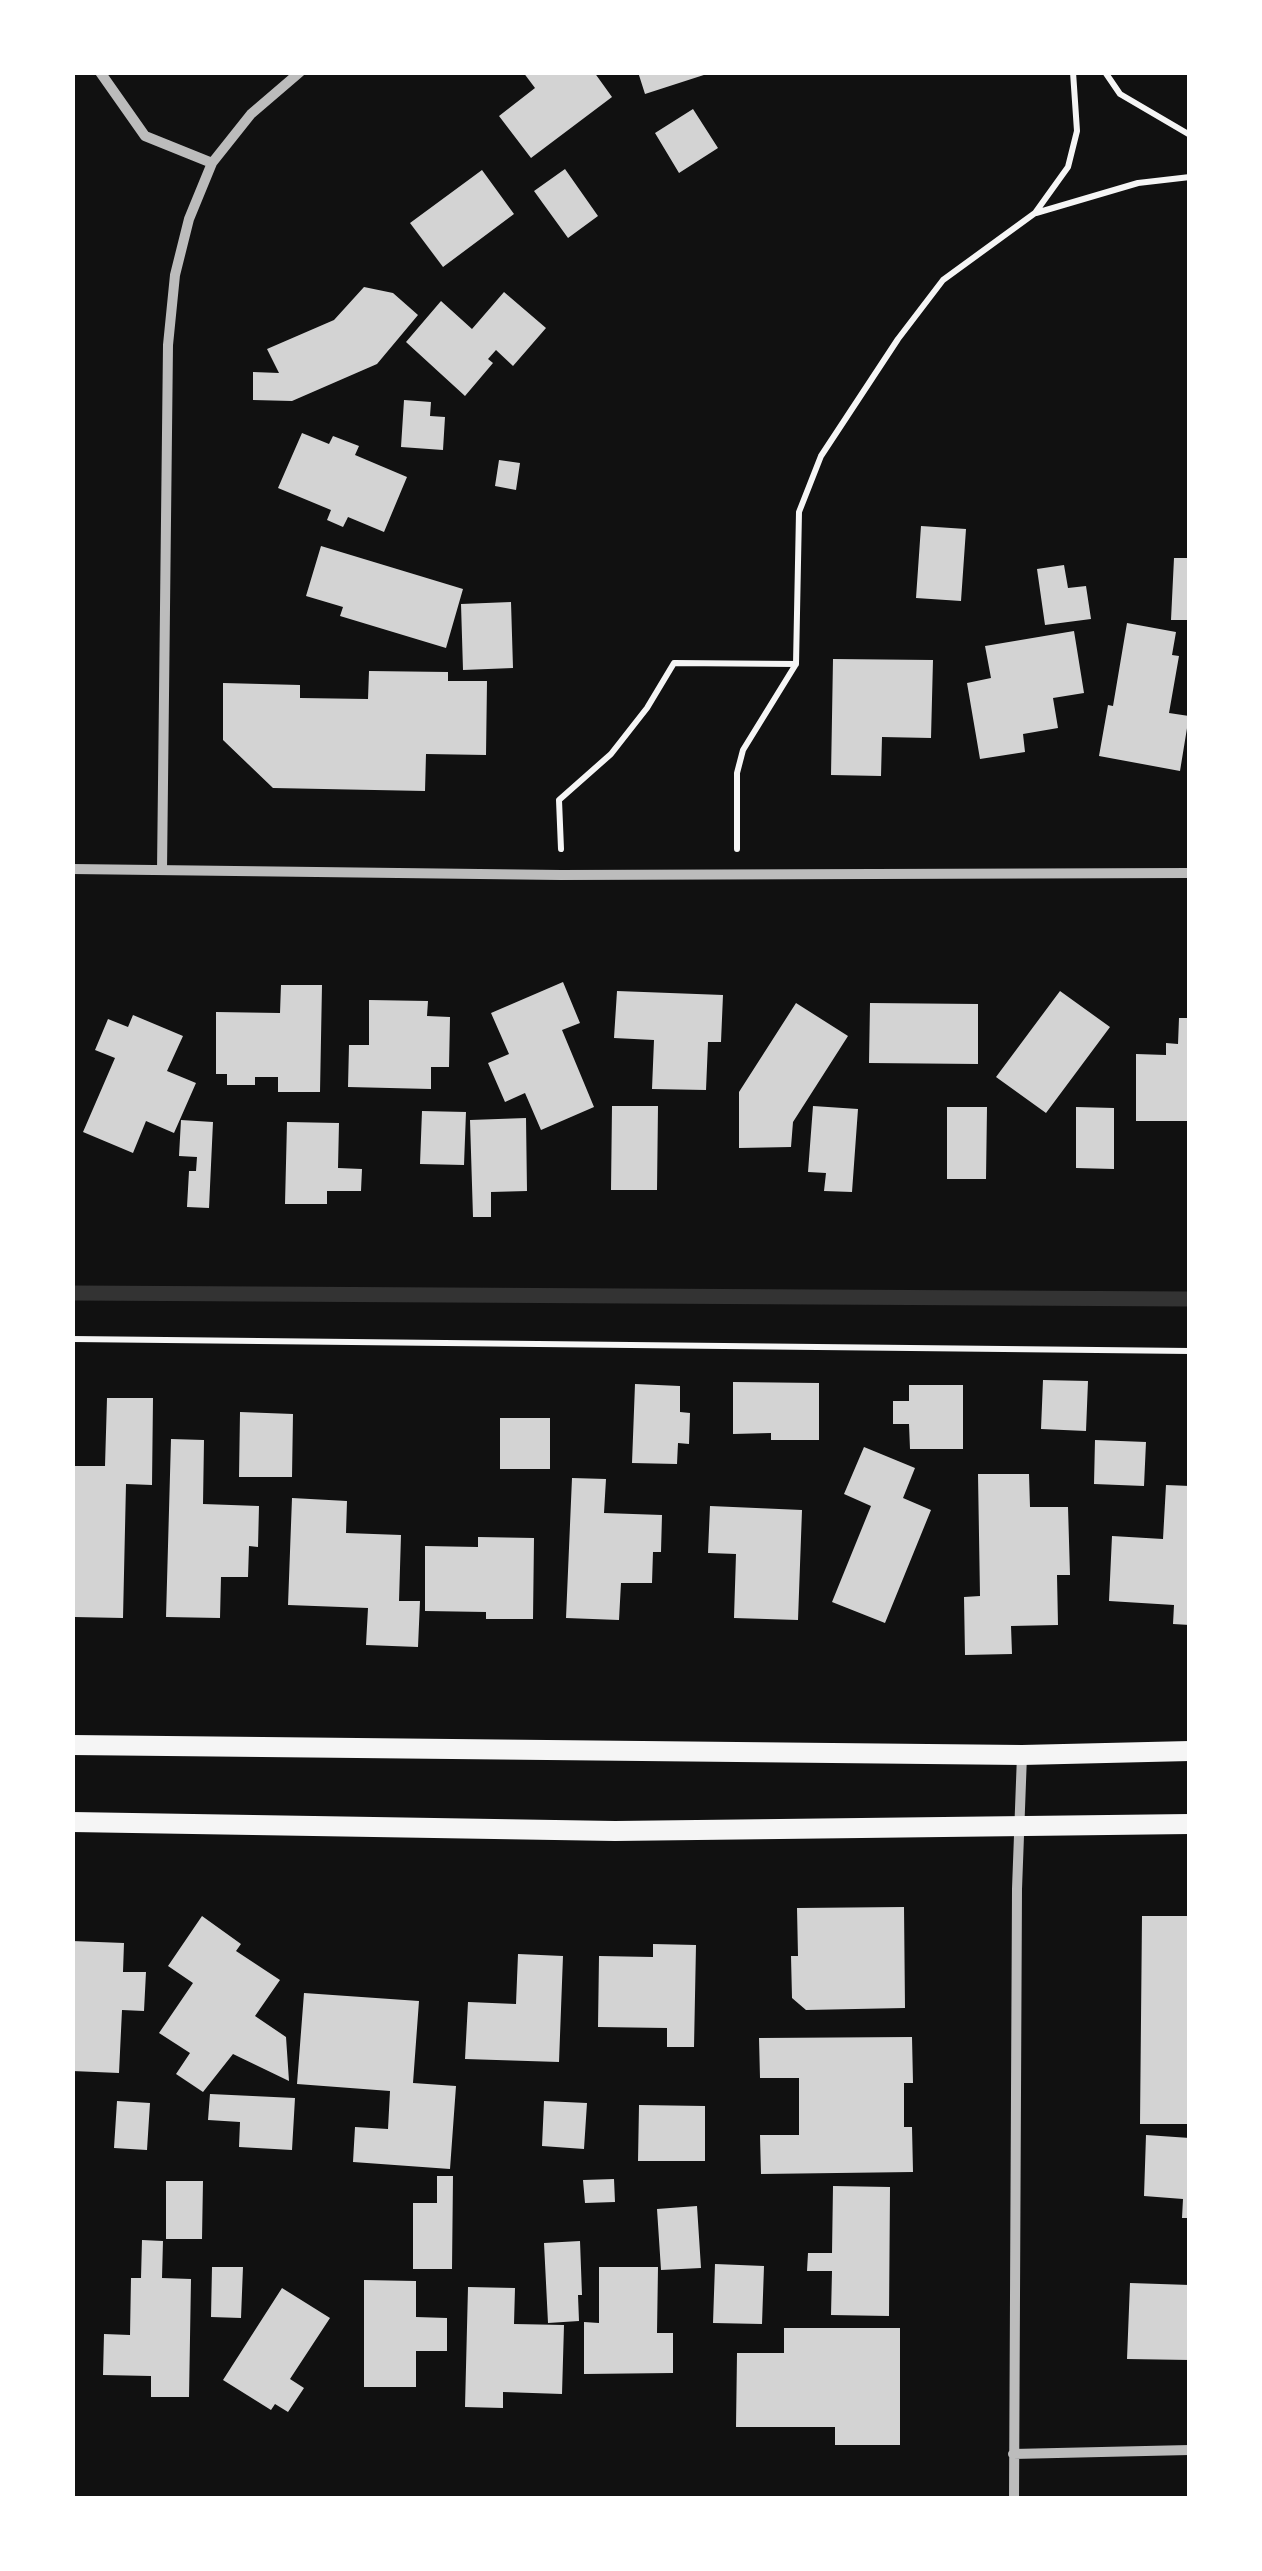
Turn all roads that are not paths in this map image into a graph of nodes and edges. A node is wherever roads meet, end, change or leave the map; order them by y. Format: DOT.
graph roads {
  1 [pos="100,72"];
  2 [pos="300,72"];
  3 [pos="212,163"];
  4 [pos="72,869"];
  5 [pos="162,870"];
  6 [pos="1190,873"];
  7 [pos="72,1745"];
  8 [pos="1190,1751"];
  9 [pos="1022,1755"];
  10 [pos="72,1822"];
  11 [pos="1020,1824"];
  12 [pos="1190,1824"];
  13 [pos="1190,2450"];
  14 [pos="1013,2454"];
  15 [pos="1014,2498"];
  1 -- 3 [label="street"];
  2 -- 3 [label="street"];
  3 -- 5 [label="street"];
  4 -- 5 [label="street"];
  5 -- 6 [label="street"];
  7 -- 9 [label="main road"];
  8 -- 9 [label="main road"];
  9 -- 11 [label="street"];
  10 -- 11 [label="main road"];
  11 -- 12 [label="main road"];
  11 -- 14 [label="street"];
  13 -- 14 [label="street"];
  14 -- 15 [label="street"];
}
